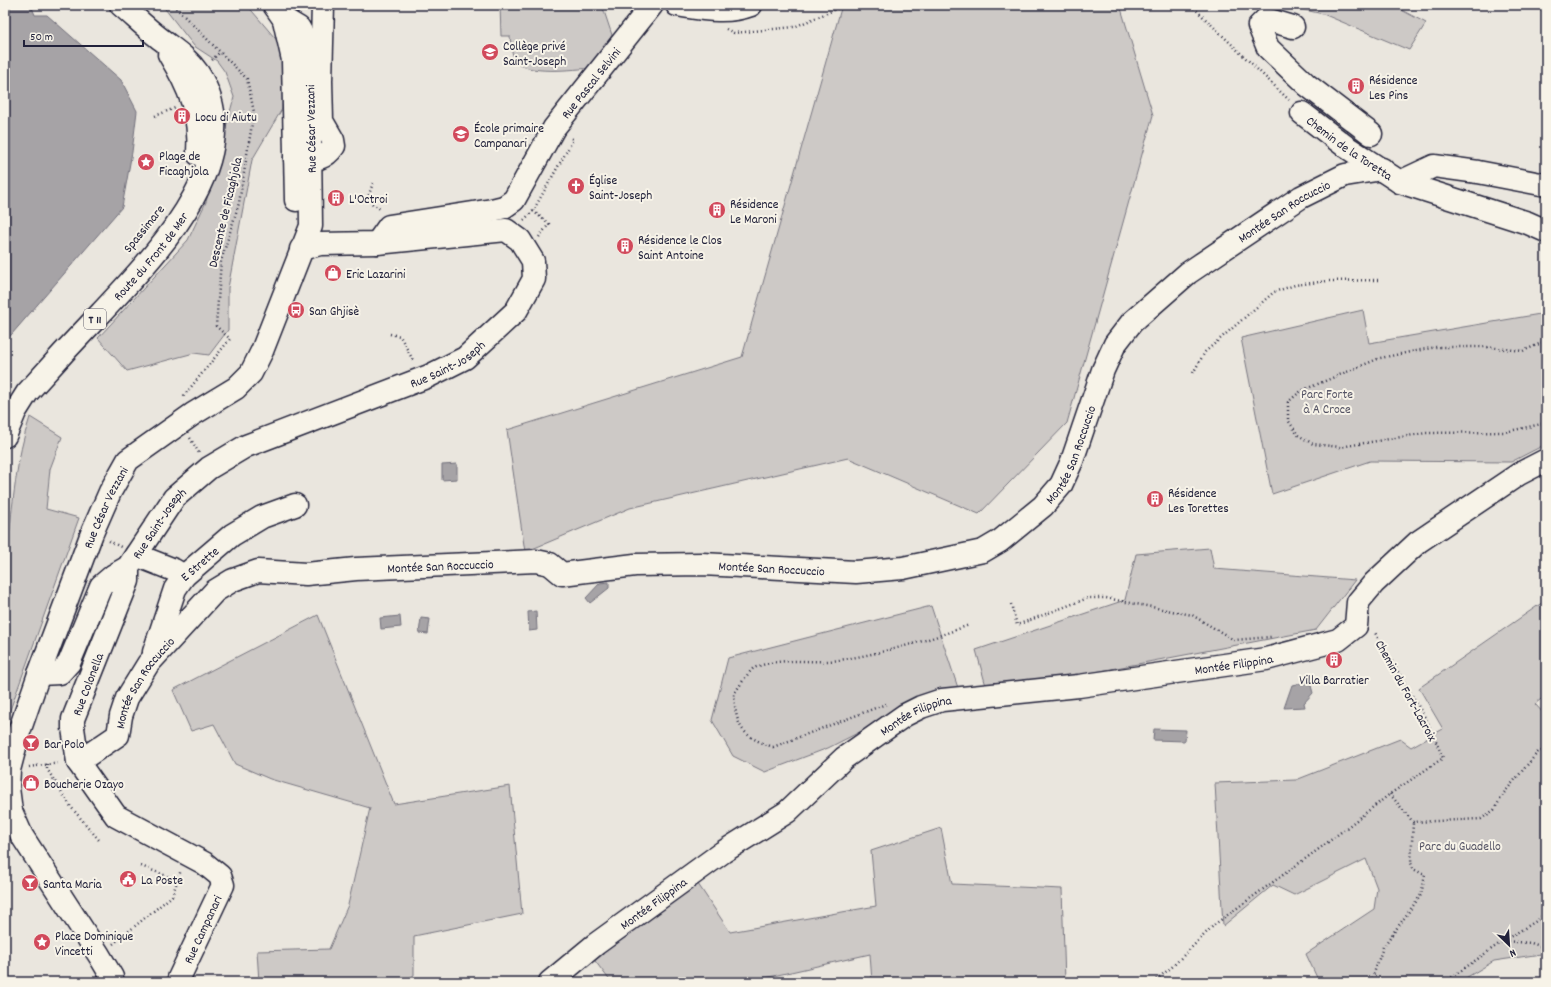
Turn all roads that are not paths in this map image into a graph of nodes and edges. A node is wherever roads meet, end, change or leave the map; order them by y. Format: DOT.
graph roads {
  1 [pos="122,5"];
  2 [pos="323,5"];
  3 [pos="677,5"];
  4 [pos="752,5"];
  5 [pos="646,7"];
  6 [pos="279,12"];
  7 [pos="1293,27"];
  8 [pos="1307,85"];
  9 [pos="1302,113"];
  10 [pos="1327,132"];
  11 [pos="1371,134"];
  12 [pos="303,159"];
  13 [pos="1382,169"];
  14 [pos="1400,182"];
  15 [pos="1546,185"];
  16 [pos="1546,231"];
  17 [pos="377,243"];
  18 [pos="301,248"];
  19 [pos="5,436"];
  20 [pos="1546,460"];
  21 [pos="296,504"];
  22 [pos="132,561"];
  23 [pos="184,576"];
  24 [pos="148,664"];
  25 [pos="39,674"];
  26 [pos="78,762"];
  27 [pos="220,876"];
  28 [pos="112,982"];
  29 [pos="179,982"];
  30 [pos="550,982"];
  1 -- 19 [label="street, Route du Front de Mer / T 11"];
  2 -- 12 [label="street"];
  3 -- 4 [label="street"];
  5 -- 17 [label="street, Rue Pascal Selvini"];
  6 -- 12 [label="street, Rue César Vezzani"];
  7 -- 8 [label="street"];
  8 -- 10 [label="street"];
  8 -- 11 [label="street"];
  9 -- 10 [label="street, Chemin de la Toretta"];
  10 -- 13 [label="street, Chemin de la Toretta"];
  12 -- 18 [label="street, Rue César Vezzani"];
  13 -- 14 [label="street, Chemin de la Toretta"];
  13 -- 24 [label="street, Montée San Roccuccio"];
  14 -- 15 [label="street"];
  14 -- 16 [label="street, Chemin de la Toretta"];
  17 -- 18 [label="street, Rue Saint-Joseph"];
  17 -- 22 [label="street, Rue Saint-Joseph"];
  18 -- 25 [label="street, Rue César Vezzani"];
  20 -- 30 [label="street, Montée Filippina"];
  21 -- 23 [label="street, E Strette"];
  22 -- 23 [label="street"];
  22 -- 25 [label="street"];
  22 -- 26 [label="street, Rue Colonella"];
  23 -- 24 [label="street, E Strette"];
  24 -- 26 [label="street, Montée San Roccuccio"];
  25 -- 28 [label="street, Rue César Vezzani"];
  26 -- 27 [label="street, Rue Colonella"];
  27 -- 29 [label="street, Rue Campanari"];
}
